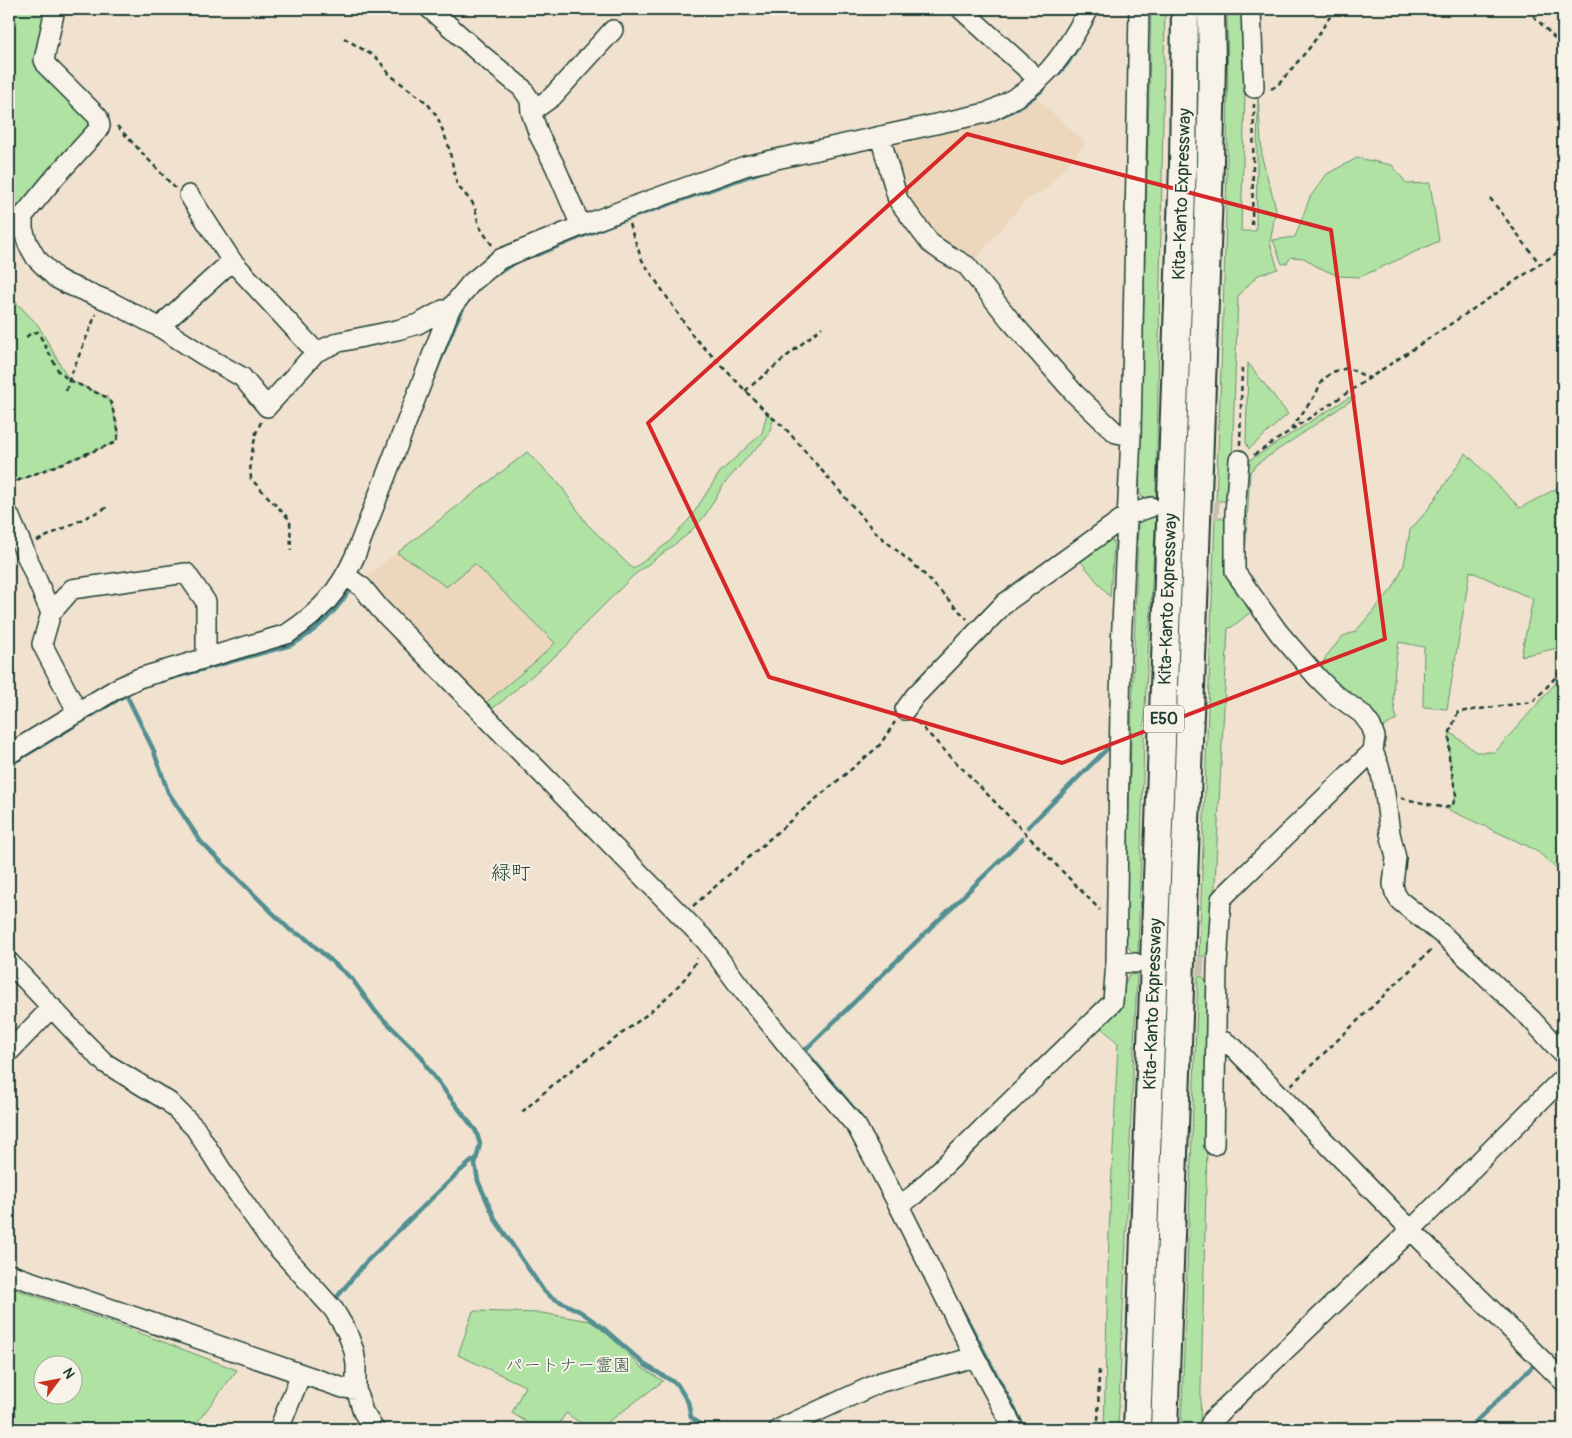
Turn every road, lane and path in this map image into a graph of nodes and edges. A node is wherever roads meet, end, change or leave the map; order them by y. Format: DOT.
graph roads {
  1 [pos="54,9"];
  2 [pos="430,9"];
  3 [pos="961,9"];
  4 [pos="1089,9"];
  5 [pos="1139,9"];
  6 [pos="1185,9"];
  7 [pos="1211,9"];
  8 [pos="1251,9"];
  9 [pos="1335,9"];
  10 [pos="1527,9"];
  11 [pos="614,30"];
  12 [pos="344,38"];
  13 [pos="1563,47"];
  14 [pos="1039,80"];
  15 [pos="1254,88"];
  16 [pos="531,112"];
  17 [pos="98,117"];
  18 [pos="880,136"];
  19 [pos="189,195"];
  20 [pos="1490,198"];
  21 [pos="626,209"];
  22 [pos="1252,225"];
  23 [pos="581,226"];
  24 [pos="1563,249"];
  25 [pos="500,259"];
  26 [pos="232,261"];
  27 [pos="1540,264"];
  28 [pos="102,298"];
  29 [pos="450,309"];
  30 [pos="822,327"];
  31 [pos="161,328"];
  32 [pos="24,339"];
  33 [pos="316,352"];
  34 [pos="1242,366"];
  35 [pos="1369,378"];
  36 [pos="69,380"];
  37 [pos="66,391"];
  38 [pos="745,391"];
  39 [pos="267,407"];
  40 [pos="1290,431"];
  41 [pos="1131,436"];
  42 [pos="1239,460"];
  43 [pos="9,484"];
  44 [pos="110,506"];
  45 [pos="1152,507"];
  46 [pos="9,515"];
  47 [pos="1126,516"];
  48 [pos="22,548"];
  49 [pos="291,550"];
  50 [pos="346,576"];
  51 [pos="51,613"];
  52 [pos="978,631"];
  53 [pos="208,658"];
  54 [pos="1563,669"];
  55 [pos="905,710"];
  56 [pos="78,713"];
  57 [pos="1373,751"];
  58 [pos="9,754"];
  59 [pos="1385,794"];
  60 [pos="1117,914"];
  61 [pos="681,917"];
  62 [pos="1446,938"];
  63 [pos="706,941"];
  64 [pos="9,962"];
  65 [pos="52,1007"];
  66 [pos="1216,1041"];
  67 [pos="9,1052"];
  68 [pos="1563,1054"];
  69 [pos="1563,1078"];
  70 [pos="1280,1095"];
  71 [pos="522,1112"];
  72 [pos="1214,1144"];
  73 [pos="899,1206"];
  74 [pos="1411,1230"];
  75 [pos="9,1274"];
  76 [pos="975,1357"];
  77 [pos="1099,1368"];
  78 [pos="301,1374"];
  79 [pos="1563,1381"];
  80 [pos="356,1389"];
  81 [pos="279,1429"];
  82 [pos="374,1429"];
  83 [pos="779,1429"];
  84 [pos="1014,1429"];
  85 [pos="1098,1429"];
  86 [pos="1137,1429"];
  87 [pos="1164,1429"];
  88 [pos="1208,1429"];
  1 -- 17 [label="street"];
  2 -- 16 [label="street"];
  3 -- 14 [label="street"];
  4 -- 14 [label="street"];
  5 -- 41 [label="street"];
  6 -- 86 [label="highway, Kita-Kanto Expressway / E50"];
  7 -- 87 [label="highway, Kita-Kanto Expressway / E50"];
  8 -- 15 [label="street"];
  9 -- 15 [label="path"];
  10 -- 13 [label="path"];
  11 -- 16 [label="street"];
  12 -- 25 [label="path"];
  14 -- 18 [label="street"];
  15 -- 22 [label="path"];
  16 -- 23 [label="street"];
  17 -- 19 [label="path"];
  17 -- 28 [label="street"];
  18 -- 21 [label="street"];
  18 -- 41 [label="street"];
  19 -- 26 [label="street"];
  20 -- 27 [label="path"];
  21 -- 23 [label="street"];
  21 -- 38 [label="path"];
  23 -- 25 [label="street"];
  24 -- 27 [label="path"];
  25 -- 29 [label="street"];
  26 -- 31 [label="street"];
  26 -- 33 [label="street"];
  27 -- 35 [label="path"];
  28 -- 31 [label="street"];
  28 -- 36 [label="path"];
  29 -- 33 [label="street"];
  29 -- 50 [label="street"];
  30 -- 38 [label="path"];
  31 -- 39 [label="street"];
  32 -- 36 [label="path"];
  33 -- 39 [label="street"];
  34 -- 42 [label="path"];
  35 -- 40 [label="path"];
  35 -- 40 [label="path"];
  36 -- 37 [label="path"];
  36 -- 43 [label="path"];
  38 -- 52 [label="path"];
  39 -- 49 [label="path"];
  40 -- 42 [label="path"];
  41 -- 47 [label="street"];
  42 -- 57 [label="street"];
  44 -- 48 [label="path"];
  45 -- 47 [label="street"];
  46 -- 48 [label="street"];
  47 -- 52 [label="street"];
  47 -- 60 [label="street"];
  48 -- 51 [label="street"];
  50 -- 53 [label="street"];
  50 -- 61 [label="street"];
  51 -- 53 [label="street"];
  51 -- 56 [label="street"];
  52 -- 55 [label="street"];
  53 -- 56 [label="street"];
  54 -- 59 [label="path"];
  55 -- 60 [label="path"];
  55 -- 61 [label="path"];
  56 -- 58 [label="street"];
  57 -- 59 [label="street"];
  57 -- 66 [label="street"];
  59 -- 62 [label="street"];
  60 -- 73 [label="street"];
  61 -- 63 [label="street"];
  62 -- 68 [label="street"];
  62 -- 70 [label="path"];
  63 -- 71 [label="path"];
  63 -- 73 [label="street"];
  64 -- 65 [label="street"];
  65 -- 67 [label="street"];
  65 -- 80 [label="street"];
  66 -- 70 [label="street"];
  66 -- 72 [label="street"];
  69 -- 74 [label="street"];
  70 -- 74 [label="street"];
  73 -- 76 [label="street"];
  74 -- 79 [label="street"];
  74 -- 88 [label="street"];
  75 -- 78 [label="street"];
  76 -- 83 [label="street"];
  76 -- 84 [label="street"];
  77 -- 85 [label="path"];
  78 -- 80 [label="street"];
  78 -- 81 [label="street"];
  80 -- 82 [label="street"];
}
